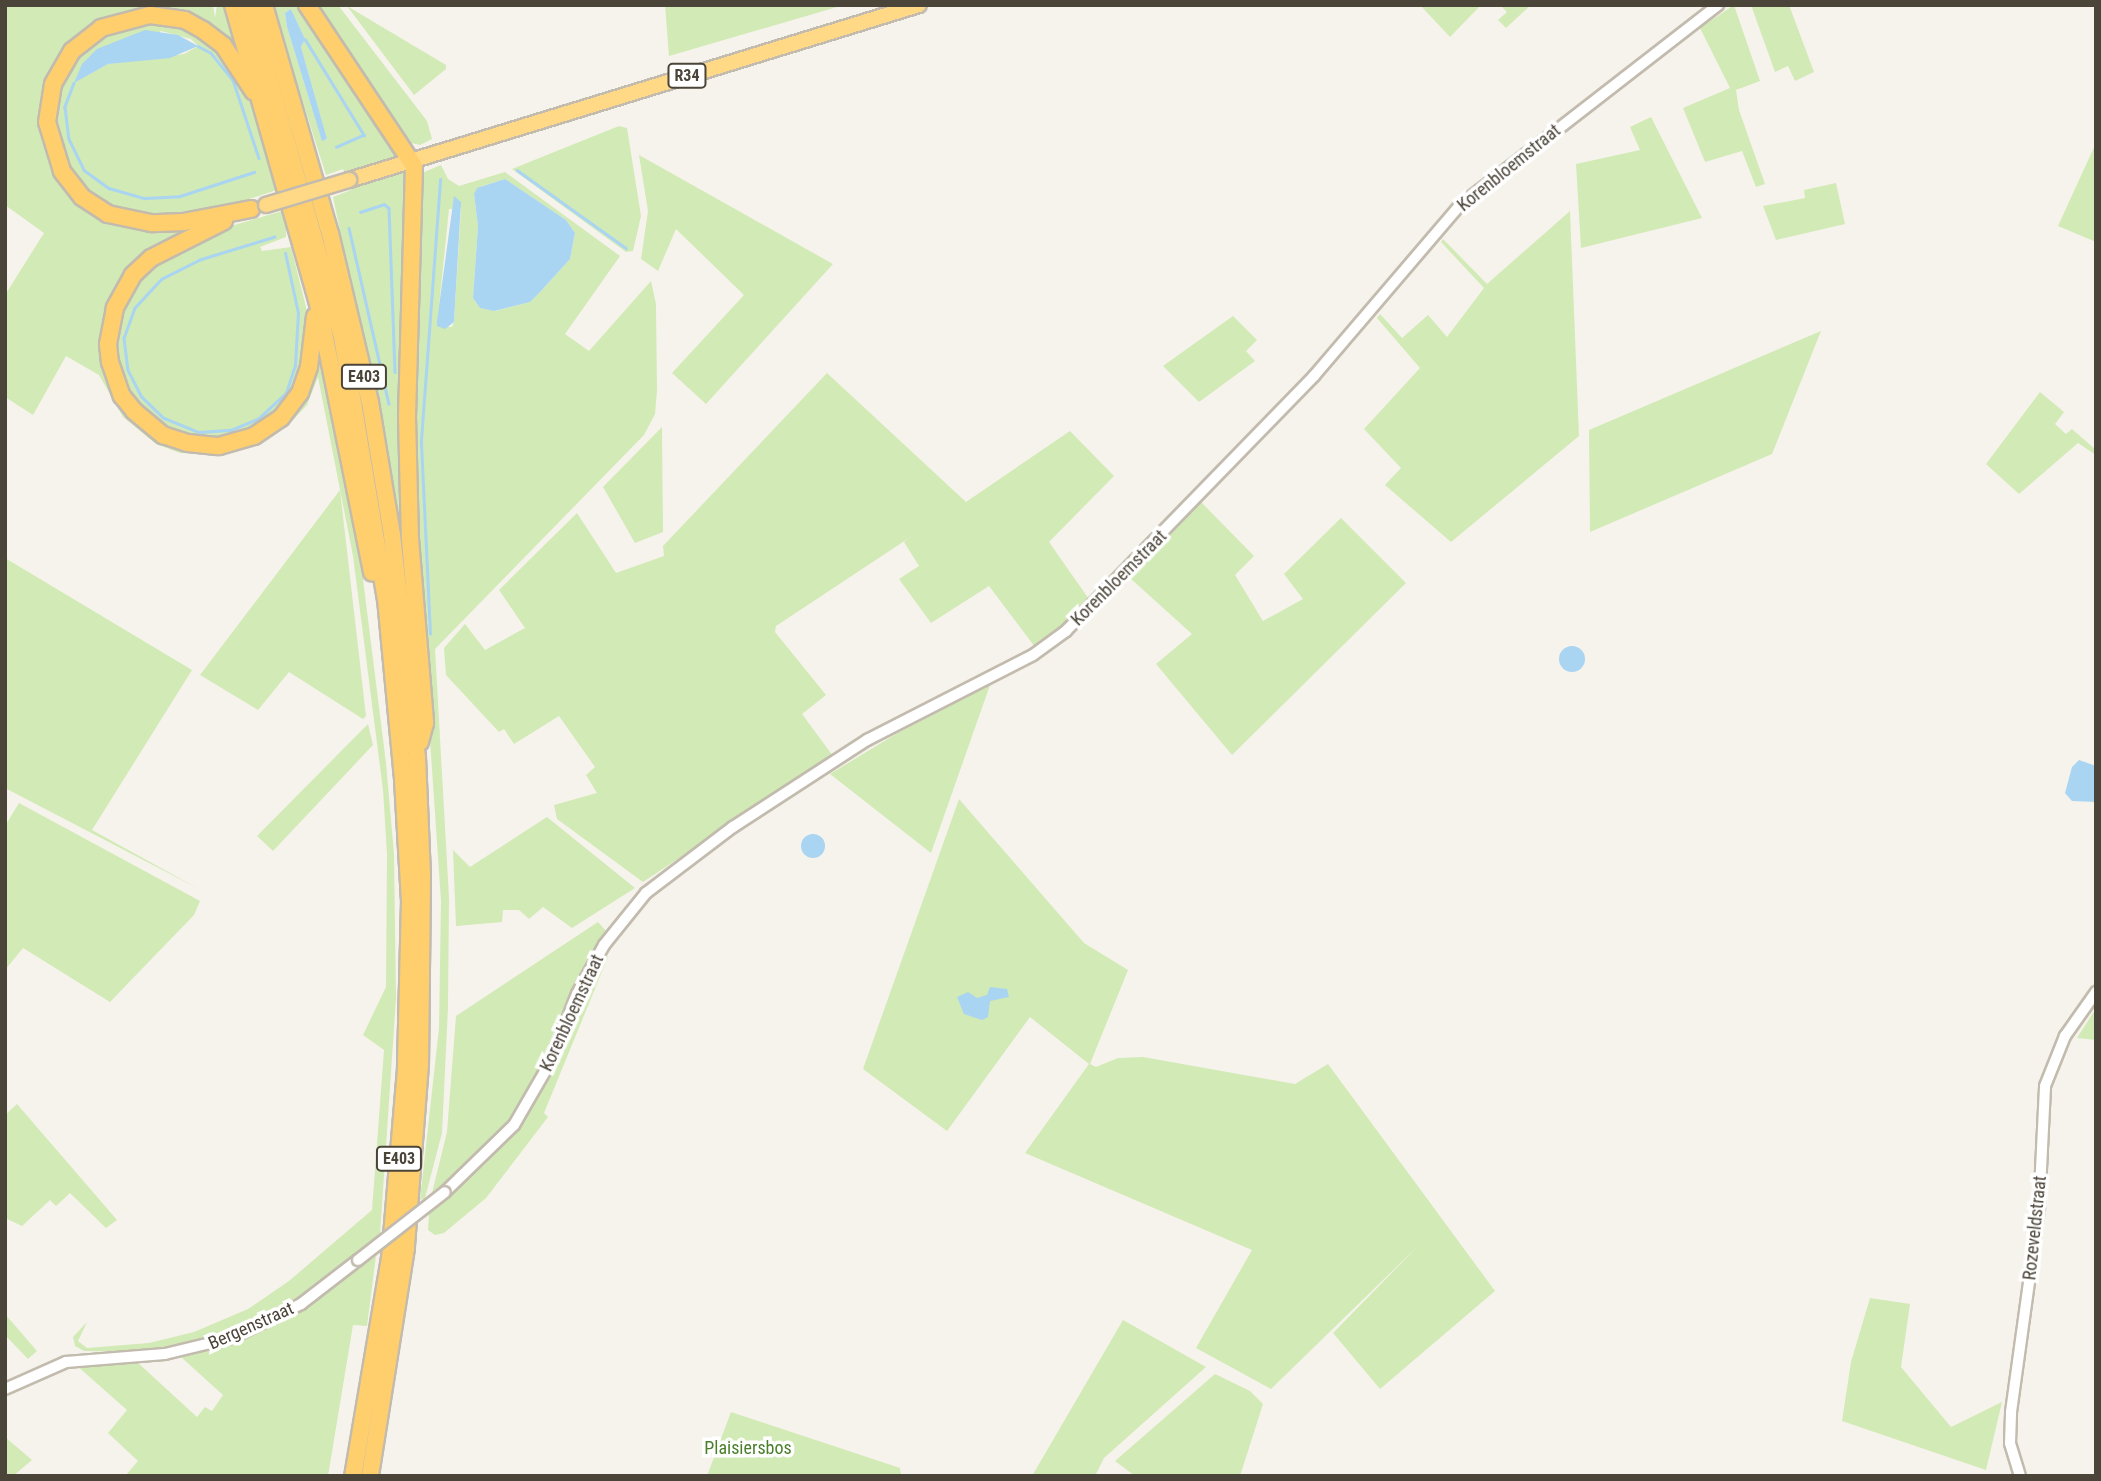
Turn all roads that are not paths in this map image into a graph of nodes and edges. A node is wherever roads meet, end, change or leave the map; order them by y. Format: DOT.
graph roads {
  1 [pos="233,5"];
  2 [pos="248,5"];
  3 [pos="264,5"];
  4 [pos="307,5"];
  5 [pos="919,5"];
  6 [pos="1718,5"];
  7 [pos="272,131"];
  8 [pos="418,158"];
  9 [pos="258,207"];
  10 [pos="317,299"];
  11 [pos="392,650"];
  12 [pos="417,757"];
  13 [pos="2096,992"];
  14 [pos="460,1179"];
  15 [pos="5,1389"];
  16 [pos="353,1476"];
  17 [pos="370,1476"];
  18 [pos="2020,1476"];
  1 -- 7 [label="highway"];
  2 -- 11 [label="highway, E403"];
  3 -- 12 [label="highway, E403"];
  4 -- 8 [label="highway"];
  5 -- 8 [label="highway, R34"];
  6 -- 14 [label="street, Korenbloemstraat"];
  7 -- 9 [label="highway"];
  7 -- 10 [label="highway"];
  8 -- 9 [label="highway, R34, bridge"];
  8 -- 12 [label="highway"];
  9 -- 10 [label="highway"];
  10 -- 11 [label="highway"];
  11 -- 16 [label="highway, E403"];
  12 -- 17 [label="highway, E403"];
  13 -- 18 [label="street, Rozeveldstraat"];
  14 -- 15 [label="street, Bergenstraat, bridge"];
}
